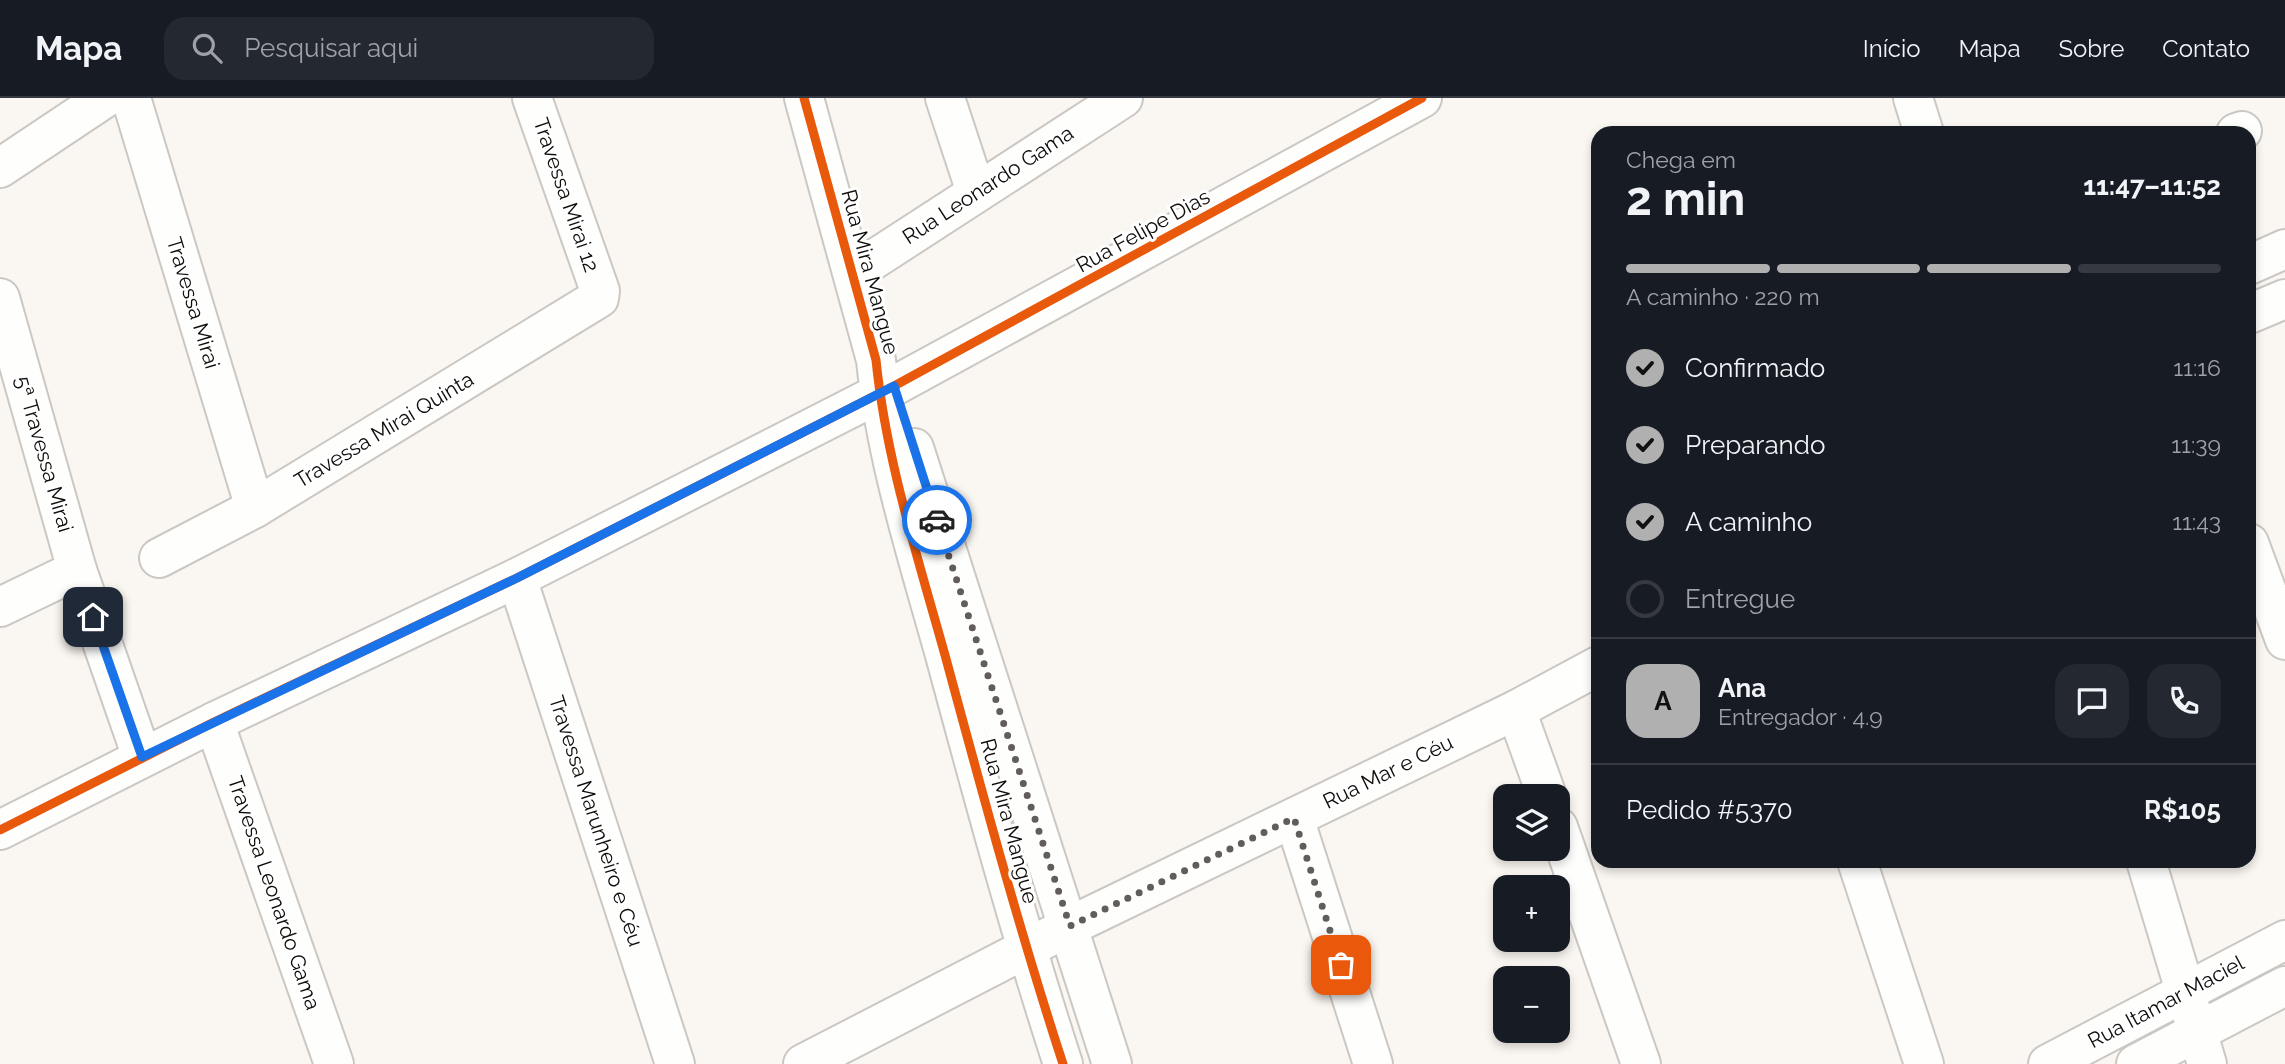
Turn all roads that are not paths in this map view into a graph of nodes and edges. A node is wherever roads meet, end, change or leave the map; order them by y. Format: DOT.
graph roads {
  1 [pos="105,98"];
  2 [pos="131,98"];
  3 [pos="532,98"];
  4 [pos="804,98"];
  5 [pos="945,98"];
  6 [pos="1123,98"];
  7 [pos="1422,98"];
  8 [pos="0,168"];
  9 [pos="976,192"];
  10 [pos="2285,249"];
  11 [pos="2256,262"];
  12 [pos="853,273"];
  13 [pos="600,292"];
  14 [pos="0,298"];
  15 [pos="2285,299"];
  16 [pos="2256,311"];
  17 [pos="883,380"];
  18 [pos="255,508"];
  19 [pos="159,558"];
  20 [pos="2256,562"];
  21 [pos="77,570"];
  22 [pos="517,578"];
  23 [pos="0,607"];
  24 [pos="2285,640"];
  25 [pos="1591,670"];
  26 [pos="1516,710"];
  27 [pos="214,722"];
  28 [pos="142,757"];
  29 [pos="1542,784"];
  30 [pos="1294,818"];
  31 [pos="0,830"];
  32 [pos="1570,861"];
  33 [pos="1859,868"];
  34 [pos="2148,868"];
  35 [pos="1070,926"];
  36 [pos="2285,940"];
  37 [pos="1026,951"];
  38 [pos="2285,986"];
  39 [pos="2185,991"];
  40 [pos="2201,1047"];
  41 [pos="334,1064"];
  42 [pos="675,1064"];
  43 [pos="803,1064"];
  44 [pos="1063,1064"];
  45 [pos="1112,1064"];
  46 [pos="1373,1064"];
  47 [pos="1641,1064"];
  48 [pos="1924,1064"];
  49 [pos="2048,1064"];
  50 [pos="2136,1064"];
  1 -- 8 [label="street"];
  2 -- 18 [label="street, Travessa Mirai"];
  3 -- 13 [label="street, Travessa Mirai 12"];
  4 -- 12 [label="street, Rua Mira Mangue"];
  5 -- 9 [label="street"];
  6 -- 9 [label="street, Rua Leonardo Gama"];
  7 -- 17 [label="street, Rua Felipe Dias"];
  9 -- 12 [label="street, Rua Leonardo Gama"];
  10 -- 11 [label="street"];
  12 -- 17 [label="street, Rua Mira Mangue"];
  13 -- 18 [label="street, Travessa Mirai Quinta"];
  14 -- 21 [label="street, 5ª Travessa Mirai"];
  15 -- 16 [label="street"];
  17 -- 22 [label="street"];
  17 -- 35 [label="street, Rua Mira Mangue"];
  17 -- 37 [label="street, Rua Mira Mangue"];
  18 -- 19 [label="street, Travessa Mirai Quinta"];
  20 -- 24 [label="street"];
  21 -- 23 [label="street"];
  21 -- 28 [label="street, 5ª Travessa Mirai"];
  22 -- 27 [label="street"];
  22 -- 42 [label="street, Travessa Marunheiro e Céu"];
  25 -- 26 [label="street, Rua Mar e Céu"];
  26 -- 29 [label="street"];
  26 -- 30 [label="street, Rua Mar e Céu"];
  27 -- 28 [label="street"];
  27 -- 41 [label="street, Travessa Leonardo Gama"];
  28 -- 31 [label="street"];
  30 -- 35 [label="street, Rua Mar e Céu"];
  30 -- 46 [label="street"];
  32 -- 47 [label="street"];
  33 -- 48 [label="street"];
  34 -- 39 [label="street"];
  35 -- 37 [label="street, Rua Mar e Céu"];
  35 -- 45 [label="street, Rua Mira Mangue"];
  36 -- 39 [label="street, Rua Itamar Maciel"];
  37 -- 43 [label="street, Rua Mar e Céu"];
  37 -- 44 [label="street, Rua Mira Mangue"];
  38 -- 40 [label="street, Rua Itamar Maciel"];
  39 -- 40 [label="street"];
  39 -- 49 [label="street, Rua Itamar Maciel"];
  40 -- 50 [label="street, Rua Itamar Maciel"];
}
